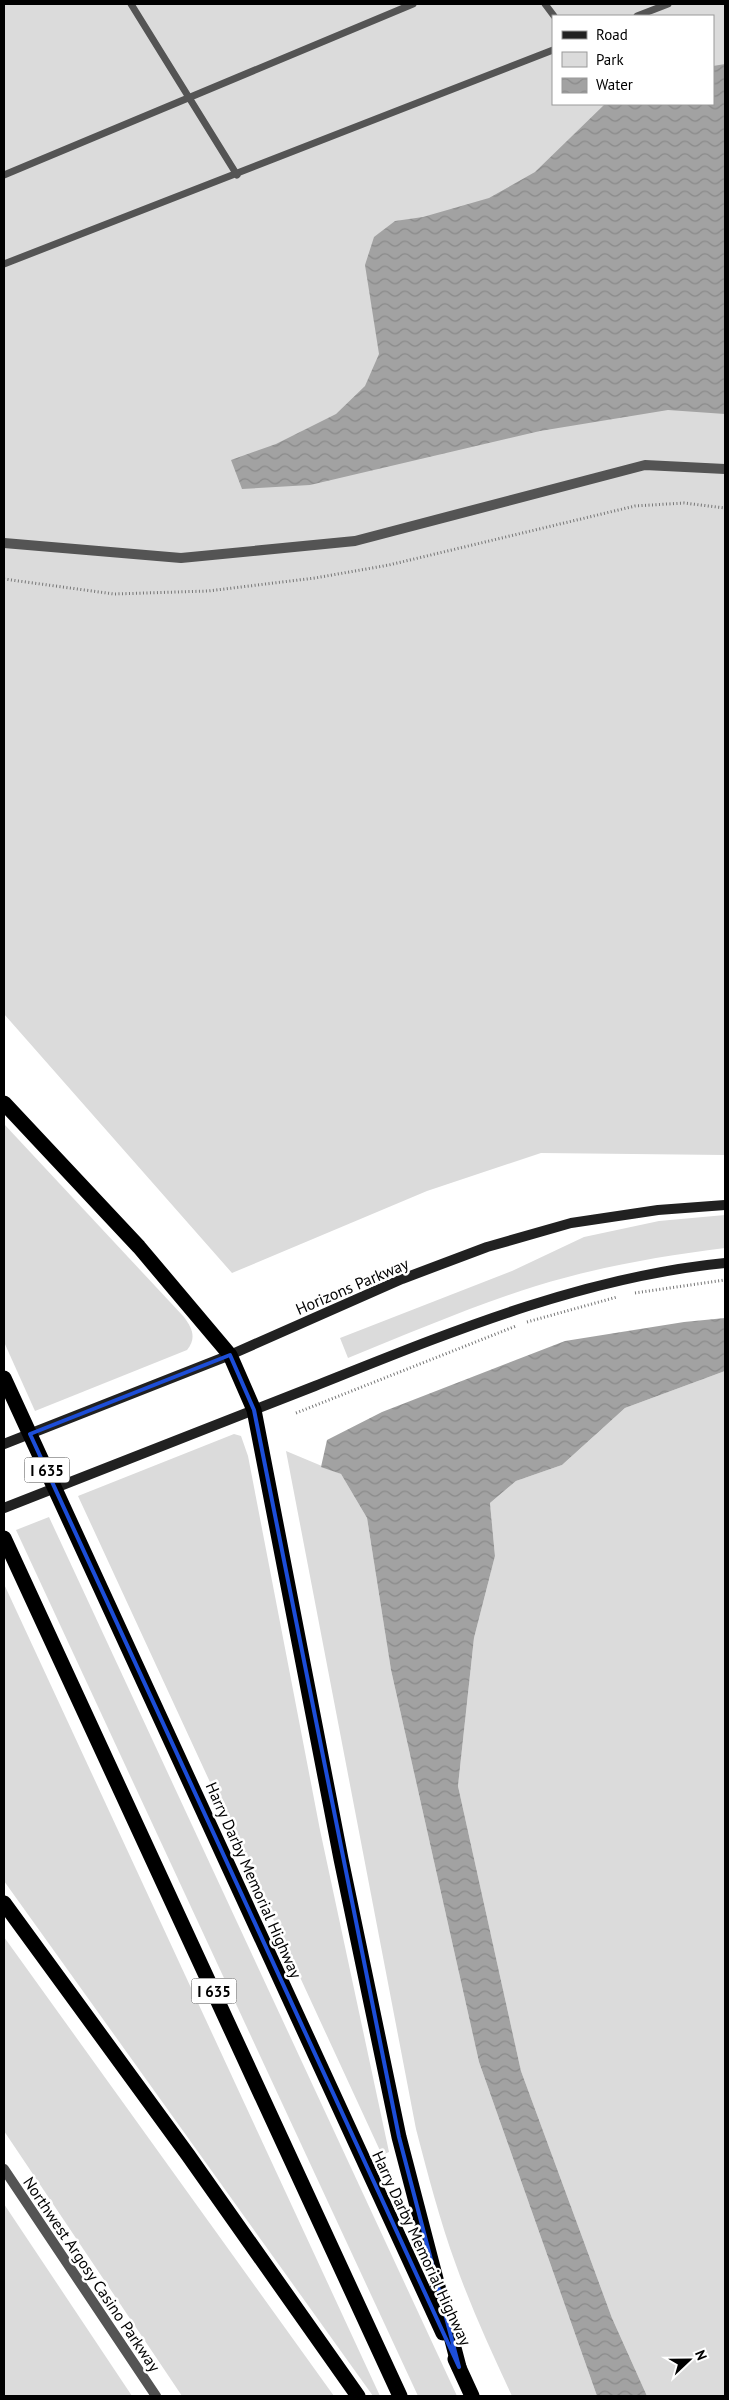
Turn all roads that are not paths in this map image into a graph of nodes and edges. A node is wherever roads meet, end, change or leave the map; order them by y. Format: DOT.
graph roads {
  1 [pos="131,4"];
  2 [pos="413,4"];
  3 [pos="545,4"];
  4 [pos="668,4"];
  5 [pos="553,15"];
  6 [pos="640,15"];
  7 [pos="552,50"];
  8 [pos="188,98"];
  9 [pos="4,175"];
  10 [pos="237,175"];
  11 [pos="4,264"];
  12 [pos="725,469"];
  13 [pos="4,543"];
  14 [pos="4,1103"];
  15 [pos="725,1206"];
  16 [pos="725,1263"];
  17 [pos="230,1356"];
  18 [pos="4,1378"];
  19 [pos="254,1410"];
  20 [pos="4,1444"];
  21 [pos="4,1508"];
  22 [pos="4,1538"];
  23 [pos="4,1904"];
  24 [pos="4,2169"];
  25 [pos="459,2368"];
  26 [pos="156,2396"];
  27 [pos="358,2396"];
  28 [pos="400,2396"];
  29 [pos="472,2396"];
  1 -- 8 [label="lane"];
  2 -- 8 [label="lane"];
  3 -- 5 [label="lane"];
  4 -- 6 [label="lane"];
  7 -- 10 [label="lane"];
  8 -- 9 [label="lane"];
  8 -- 10 [label="lane"];
  10 -- 11 [label="lane"];
  12 -- 13 [label="street"];
  14 -- 17 [label="highway"];
  15 -- 17 [label="main road, Horizons Parkway"];
  16 -- 19 [label="main road"];
  17 -- 19 [label="highway"];
  17 -- 20 [label="main road, Horizons Parkway"];
  18 -- 25 [label="highway, Harry Darby Memorial Highway / I 635"];
  19 -- 21 [label="main road"];
  19 -- 25 [label="highway"];
  22 -- 28 [label="highway, I 635"];
  23 -- 27 [label="highway"];
  24 -- 26 [label="street, Northwest Argosy Casino Parkway"];
  25 -- 29 [label="highway, Harry Darby Memorial Highway / I 635"];
}
